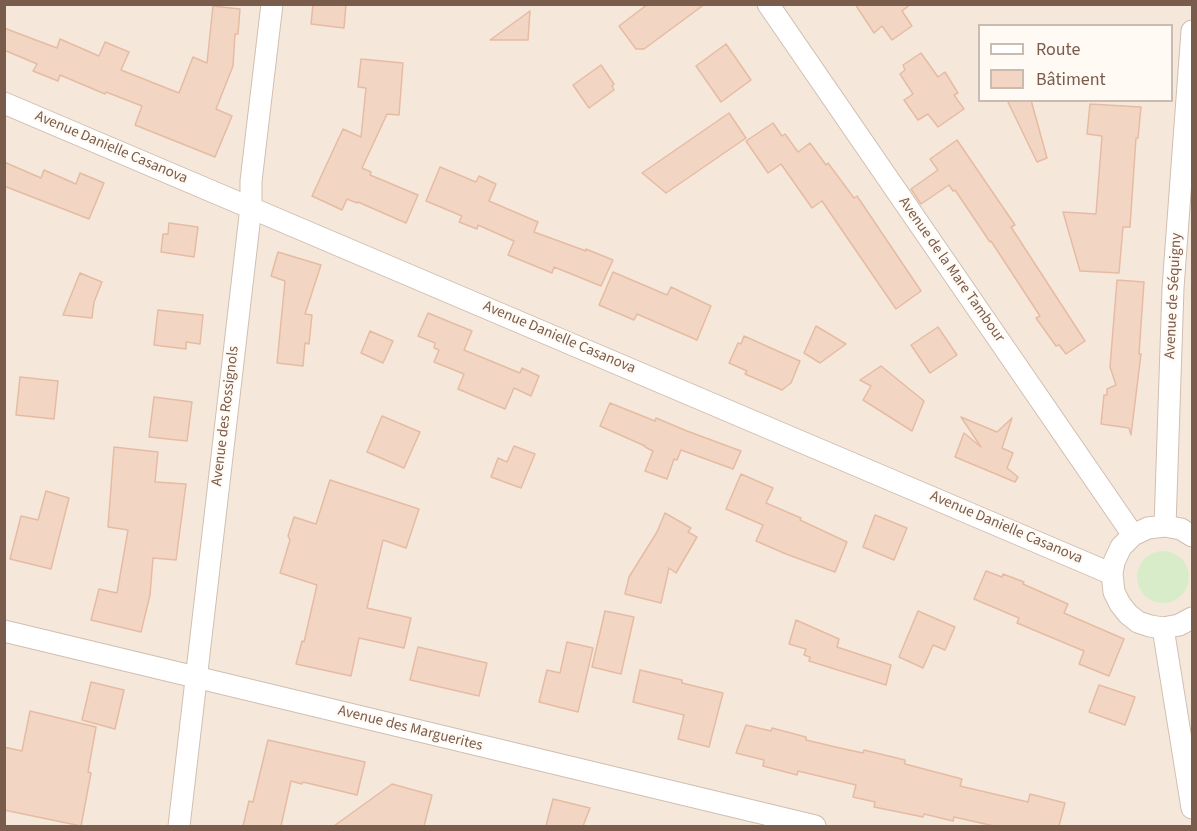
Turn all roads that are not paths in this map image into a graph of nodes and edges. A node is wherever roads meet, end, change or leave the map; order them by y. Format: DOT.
graph roads {
  1 [pos="272,4"];
  2 [pos="768,4"];
  3 [pos="1192,31"];
  4 [pos="4,103"];
  5 [pos="251,207"];
  6 [pos="1165,526"];
  7 [pos="1133,535"];
  8 [pos="1192,536"];
  9 [pos="1112,574"];
  10 [pos="1192,618"];
  11 [pos="1163,628"];
  12 [pos="4,631"];
  13 [pos="196,678"];
  14 [pos="1192,808"];
  15 [pos="179,826"];
  16 [pos="815,826"];
  1 -- 5 [label="street, Avenue des Rossignols"];
  2 -- 7 [label="street, Avenue de la Mare Tambour"];
  3 -- 6 [label="street, Avenue de Séquigny"];
  4 -- 5 [label="street, Avenue Danielle Casanova"];
  5 -- 9 [label="street, Avenue Danielle Casanova"];
  5 -- 13 [label="street, Avenue des Rossignols"];
  6 -- 7 [label="street"];
  6 -- 8 [label="street"];
  7 -- 9 [label="street"];
  9 -- 11 [label="street"];
  10 -- 11 [label="street"];
  11 -- 14 [label="street"];
  12 -- 13 [label="street, Avenue des Marguerites"];
  13 -- 15 [label="street, Avenue des Rossignols"];
  13 -- 16 [label="street, Avenue des Marguerites"];
}
